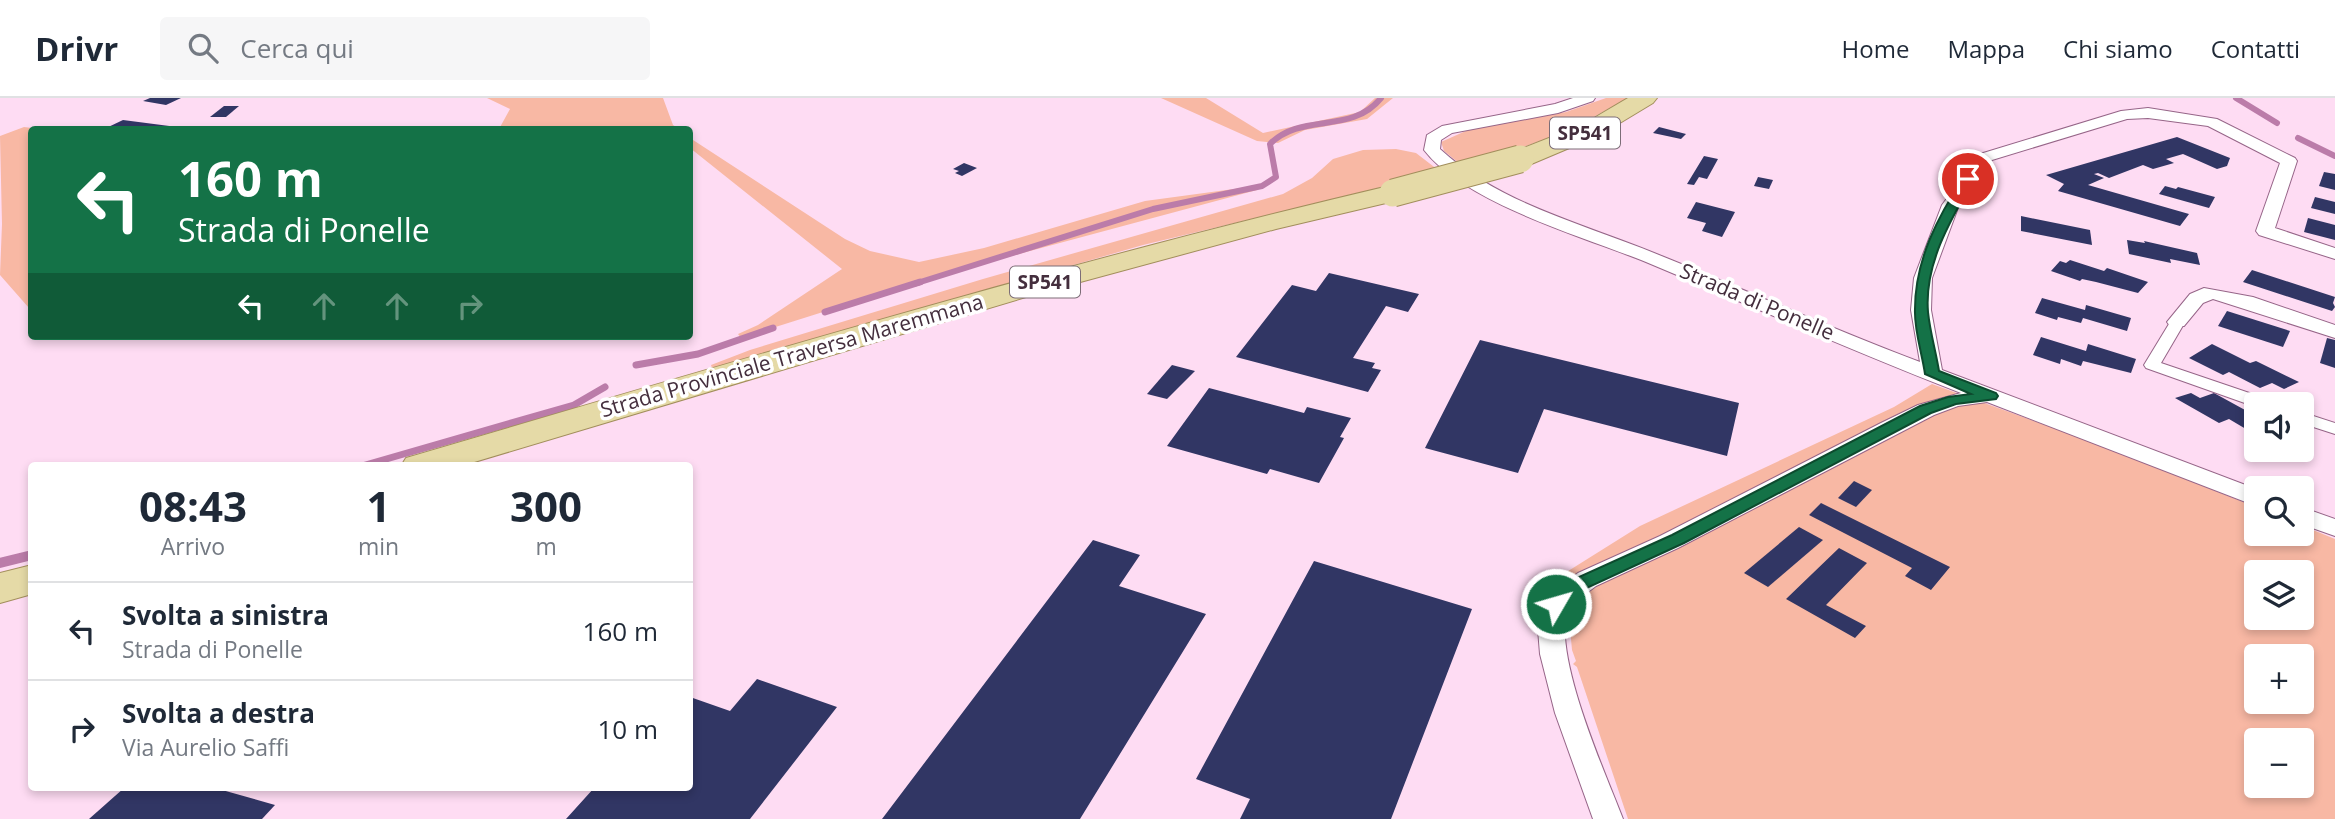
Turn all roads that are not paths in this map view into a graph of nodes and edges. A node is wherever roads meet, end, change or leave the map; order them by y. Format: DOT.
graph roads {
  1 [pos="1588,98"];
  2 [pos="1644,98"];
  3 [pos="2335,254"];
  4 [pos="2177,322"];
  5 [pos="2335,332"];
  6 [pos="1933,374"];
  7 [pos="1990,396"];
  8 [pos="2244,397"];
  9 [pos="2314,422"];
  10 [pos="2335,429"];
  11 [pos="433,462"];
  12 [pos="2244,493"];
  13 [pos="2314,520"];
  14 [pos="2335,528"];
  15 [pos="28,580"];
  16 [pos="0,588"];
  17 [pos="1608,819"];
  1 -- 6 [label="street, Strada di Ponelle"];
  2 -- 11 [label="main road, Strada Provinciale Traversa Maremmana / SP541, bridge"];
  3 -- 6 [label="street"];
  4 -- 5 [label="street"];
  4 -- 8 [label="street"];
  6 -- 7 [label="street, Strada di Ponelle"];
  7 -- 12 [label="street, Strada di Ponelle"];
  7 -- 17 [label="street"];
  9 -- 10 [label="street"];
  13 -- 14 [label="street"];
  15 -- 16 [label="main road"];
}
